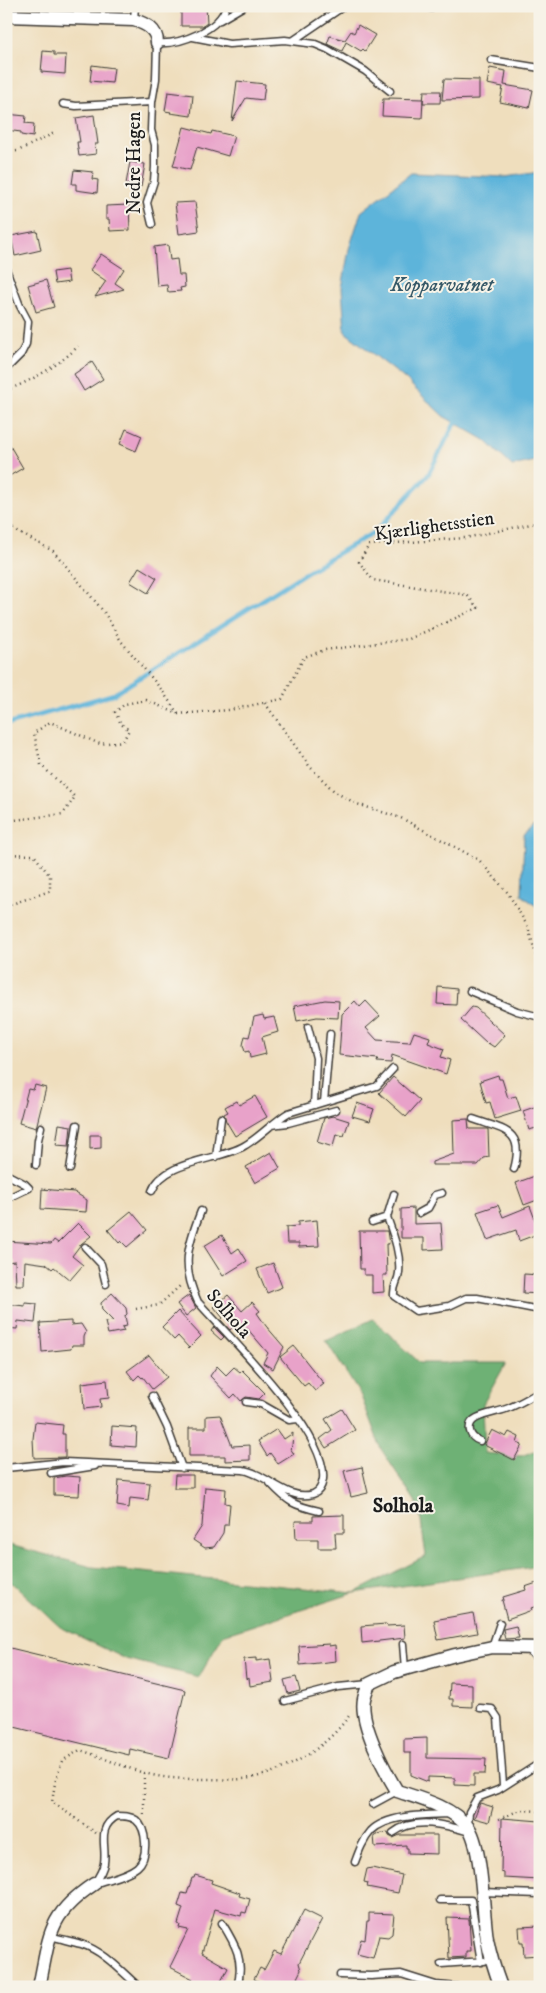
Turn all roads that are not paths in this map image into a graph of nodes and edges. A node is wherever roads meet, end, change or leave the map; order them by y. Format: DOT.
graph roads {
  1 [pos="135,6"];
  2 [pos="226,6"];
  3 [pos="244,6"];
  4 [pos="344,6"];
  5 [pos="416,6"];
  6 [pos="432,8"];
  7 [pos="6,16"];
  8 [pos="134,20"];
  9 [pos="219,20"];
  10 [pos="193,37"];
  11 [pos="294,40"];
  12 [pos="157,43"];
  13 [pos="491,60"];
  14 [pos="540,68"];
  15 [pos="390,91"];
  16 [pos="152,102"];
  17 [pos="63,104"];
  18 [pos="152,224"];
  19 [pos="6,269"];
  20 [pos="6,369"];
  21 [pos="470,991"];
  22 [pos="540,1017"];
  23 [pos="308,1027"];
  24 [pos="330,1034"];
  25 [pos="393,1069"];
  26 [pos="324,1102"];
  27 [pos="314,1105"];
  28 [pos="336,1110"];
  29 [pos="220,1118"];
  30 [pos="473,1119"];
  31 [pos="77,1125"];
  32 [pos="270,1125"];
  33 [pos="41,1126"];
  34 [pos="216,1157"];
  35 [pos="36,1165"];
  36 [pos="514,1169"];
  37 [pos="70,1170"];
  38 [pos="6,1174"];
  39 [pos="152,1191"];
  40 [pos="442,1193"];
  41 [pos="394,1194"];
  42 [pos="6,1199"];
  43 [pos="201,1211"];
  44 [pos="419,1213"];
  45 [pos="388,1217"];
  46 [pos="372,1222"];
  47 [pos="85,1247"];
  48 [pos="106,1284"];
  49 [pos="540,1310"];
  50 [pos="540,1392"];
  51 [pos="152,1396"];
  52 [pos="246,1402"];
  53 [pos="298,1419"];
  54 [pos="480,1441"];
  55 [pos="104,1464"];
  56 [pos="6,1468"];
  57 [pos="182,1468"];
  58 [pos="51,1473"];
  59 [pos="266,1478"];
  60 [pos="320,1511"];
  61 [pos="500,1623"];
  62 [pos="403,1644"];
  63 [pos="492,1647"];
  64 [pos="534,1648"];
  65 [pos="540,1662"];
  66 [pos="406,1669"];
  67 [pos="369,1684"];
  68 [pos="285,1701"];
  69 [pos="480,1708"];
  70 [pos="540,1763"];
  71 [pos="503,1785"];
  72 [pos="397,1791"];
  73 [pos="373,1804"];
  74 [pos="454,1814"];
  75 [pos="470,1829"];
  76 [pos="393,1833"];
  77 [pos="355,1862"];
  78 [pos="94,1884"];
  79 [pos="481,1892"];
  80 [pos="540,1894"];
  81 [pos="440,1900"];
  82 [pos="222,1923"];
  83 [pos="50,1936"];
  84 [pos="487,1961"];
  85 [pos="441,1964"];
  86 [pos="340,1974"];
  87 [pos="40,1987"];
  88 [pos="139,1987"];
  89 [pos="238,1987"];
  90 [pos="457,1987"];
  91 [pos="501,1987"];
  1 -- 8 [label="lane"];
  2 -- 9 [label="lane"];
  3 -- 9 [label="lane"];
  4 -- 11 [label="lane"];
  5 -- 6 [label="lane"];
  7 -- 8 [label="street"];
  8 -- 12 [label="street"];
  9 -- 10 [label="lane"];
  10 -- 11 [label="lane"];
  10 -- 12 [label="lane"];
  11 -- 15 [label="lane"];
  12 -- 16 [label="lane, Nedre Hagen"];
  13 -- 14 [label="lane"];
  16 -- 17 [label="lane, Nedre Hagen"];
  16 -- 18 [label="lane, Nedre Hagen"];
  19 -- 20 [label="lane"];
  21 -- 22 [label="lane"];
  23 -- 27 [label="lane"];
  24 -- 26 [label="lane"];
  25 -- 26 [label="lane"];
  26 -- 27 [label="lane"];
  27 -- 32 [label="lane"];
  28 -- 32 [label="lane"];
  29 -- 34 [label="lane"];
  30 -- 36 [label="lane"];
  31 -- 37 [label="lane"];
  32 -- 34 [label="lane"];
  33 -- 35 [label="lane"];
  34 -- 39 [label="lane"];
  38 -- 42 [label="lane"];
  40 -- 44 [label="lane"];
  41 -- 45 [label="lane"];
  43 -- 53 [label="lane, Solhola"];
  45 -- 46 [label="lane"];
  45 -- 49 [label="lane"];
  47 -- 48 [label="lane"];
  50 -- 54 [label="lane"];
  51 -- 57 [label="lane"];
  52 -- 53 [label="lane"];
  53 -- 59 [label="lane, Solhola"];
  55 -- 56 [label="lane, Solhola"];
  55 -- 57 [label="lane, Solhola"];
  55 -- 58 [label="lane, Solhola"];
  57 -- 59 [label="lane, Solhola"];
  59 -- 60 [label="lane"];
  61 -- 63 [label="lane"];
  62 -- 66 [label="lane"];
  63 -- 64 [label="street"];
  63 -- 66 [label="street"];
  64 -- 65 [label="lane"];
  66 -- 67 [label="street"];
  67 -- 68 [label="lane"];
  67 -- 72 [label="street"];
  69 -- 71 [label="lane"];
  70 -- 71 [label="lane"];
  71 -- 75 [label="lane"];
  72 -- 73 [label="lane"];
  72 -- 74 [label="street"];
  74 -- 75 [label="street"];
  74 -- 77 [label="lane"];
  75 -- 76 [label="lane"];
  75 -- 79 [label="street"];
  78 -- 78 [label="lane"];
  78 -- 83 [label="street"];
  79 -- 80 [label="lane"];
  79 -- 84 [label="street"];
  81 -- 84 [label="lane"];
  82 -- 89 [label="lane"];
  83 -- 87 [label="street"];
  83 -- 88 [label="lane"];
  84 -- 85 [label="lane"];
  84 -- 91 [label="street"];
  86 -- 90 [label="lane"];
}
